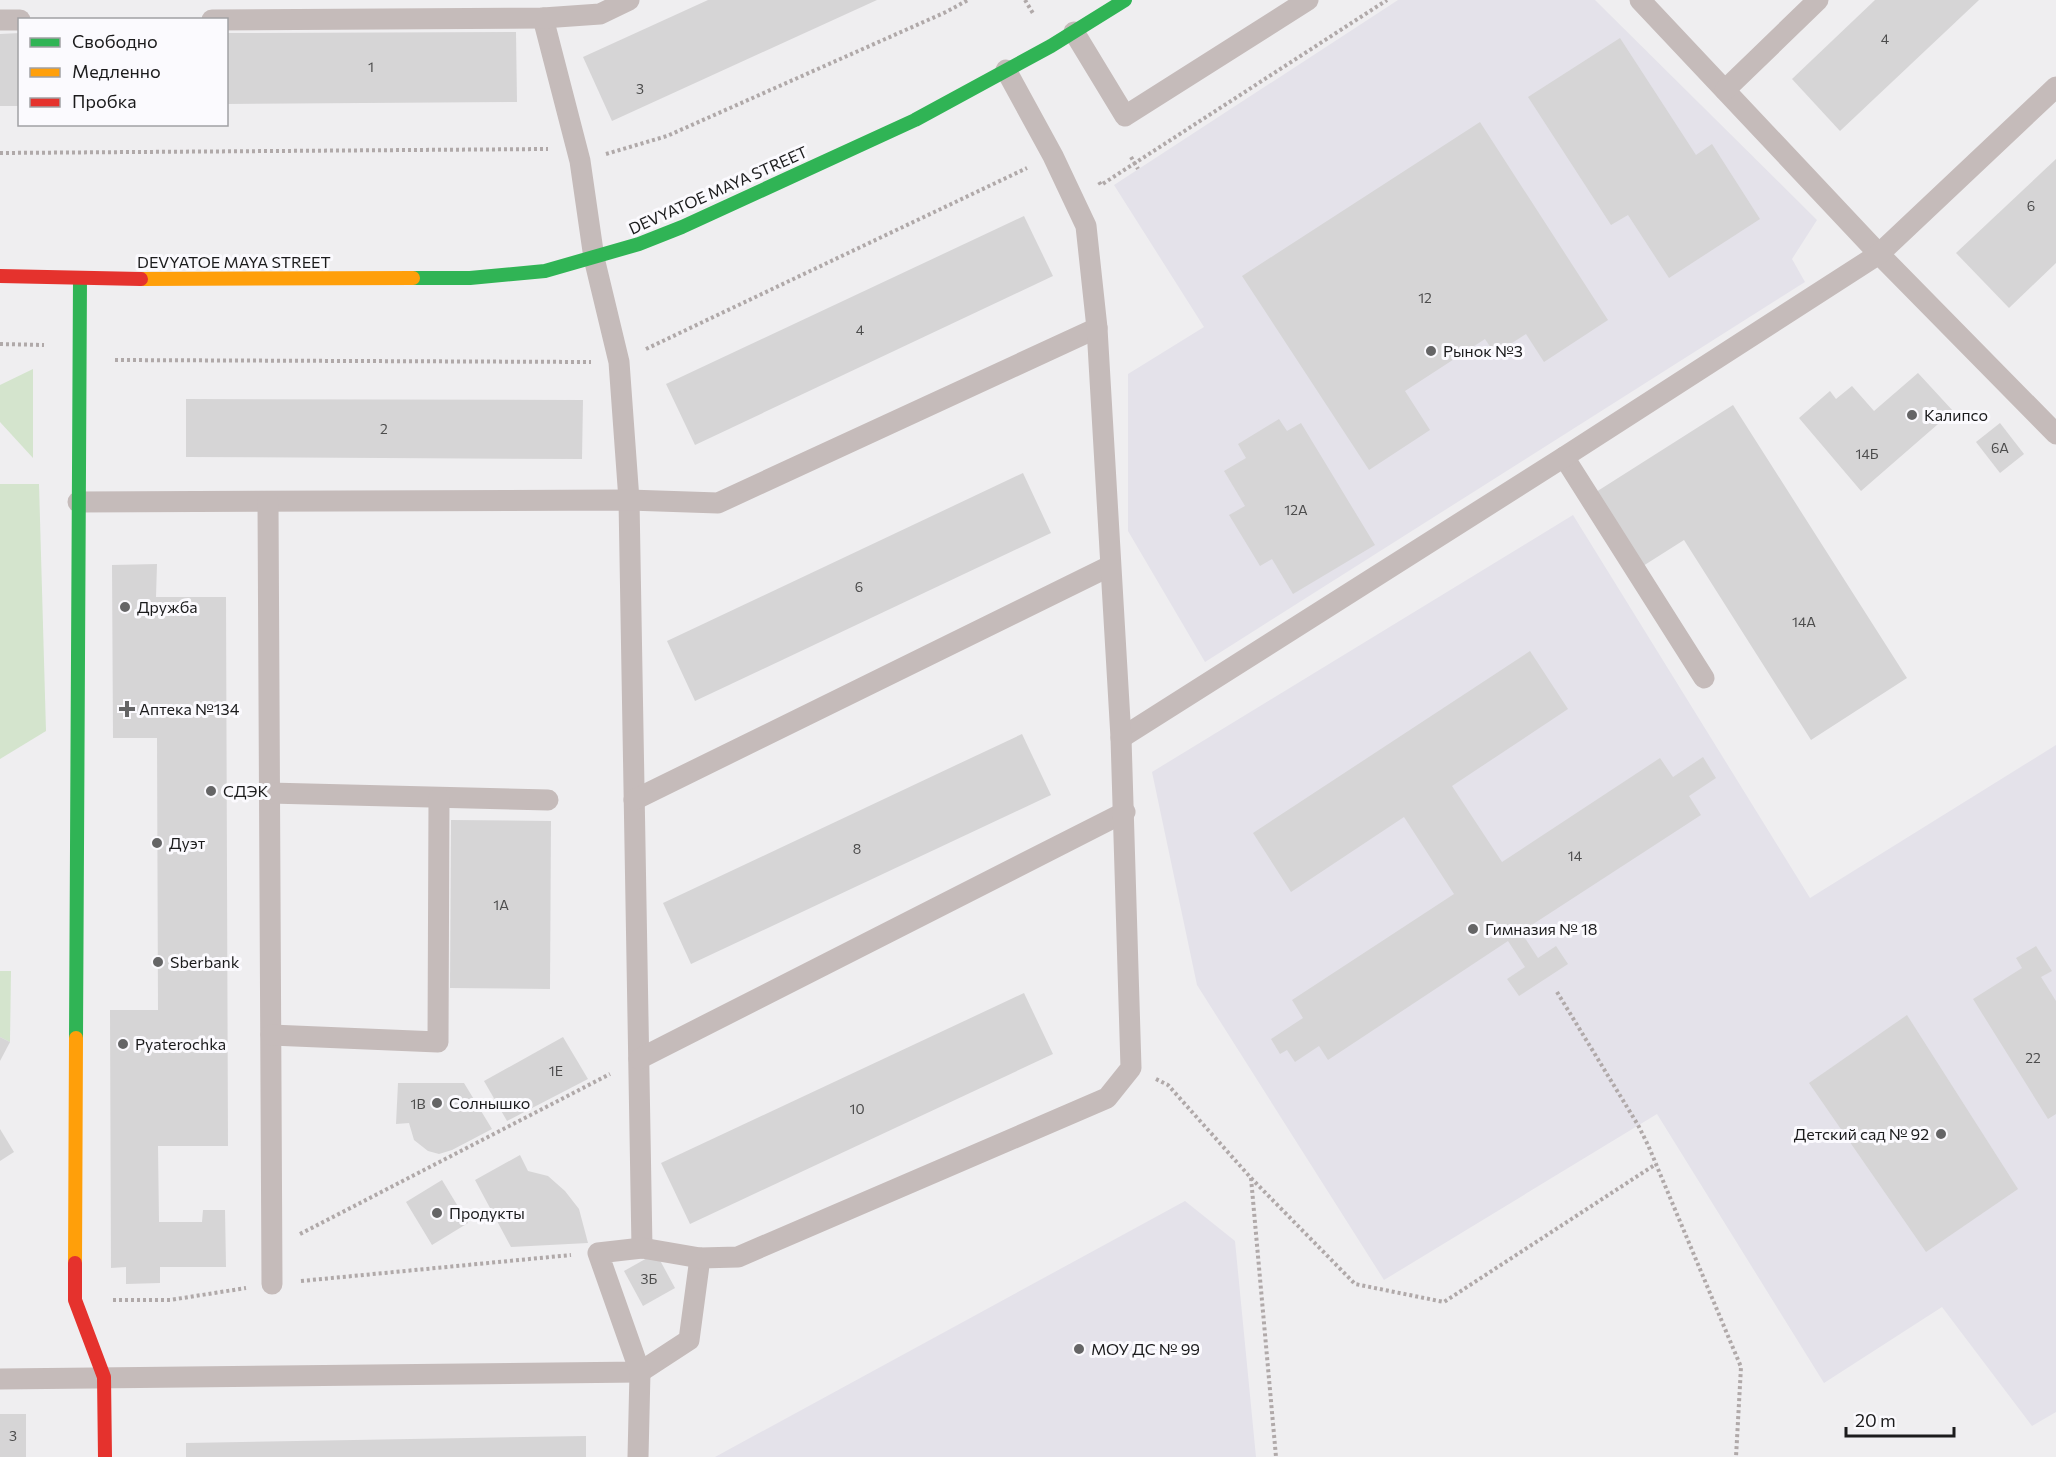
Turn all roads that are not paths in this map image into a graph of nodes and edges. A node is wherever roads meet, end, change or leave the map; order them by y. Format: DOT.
graph roads {
  1 [pos="629,0"];
  2 [pos="1125,0"];
  3 [pos="1308,0"];
  4 [pos="1640,0"];
  5 [pos="1818,0"];
  6 [pos="543,18"];
  7 [pos="0,20"];
  8 [pos="18,20"];
  9 [pos="228,20"];
  10 [pos="1074,32"];
  11 [pos="1006,70"];
  12 [pos="2056,87"];
  13 [pos="1725,90"];
  14 [pos="1879,254"];
  15 [pos="594,258"];
  16 [pos="0,276"];
  17 [pos="80,279"];
  18 [pos="1098,328"];
  19 [pos="2054,428"];
  20 [pos="1564,457"];
  21 [pos="629,500"];
  22 [pos="78,502"];
  23 [pos="268,502"];
  24 [pos="1110,566"];
  25 [pos="1704,678"];
  26 [pos="1121,738"];
  27 [pos="269,793"];
  28 [pos="439,798"];
  29 [pos="548,800"];
  30 [pos="634,800"];
  31 [pos="1125,812"];
  32 [pos="271,1035"];
  33 [pos="639,1059"];
  34 [pos="642,1248"];
  35 [pos="700,1258"];
  36 [pos="272,1284"];
  37 [pos="640,1372"];
  38 [pos="104,1377"];
  39 [pos="0,1379"];
  40 [pos="105,1457"];
  41 [pos="638,1457"];
  1 -- 6 [label="lane"];
  2 -- 10 [label="main road, DEVYATOE MAYA STREET"];
  3 -- 10 [label="lane"];
  4 -- 13 [label="lane"];
  5 -- 13 [label="lane"];
  6 -- 9 [label="lane"];
  6 -- 15 [label="lane"];
  7 -- 8 [label="lane"];
  10 -- 11 [label="main road, DEVYATOE MAYA STREET"];
  11 -- 15 [label="main road, DEVYATOE MAYA STREET"];
  11 -- 18 [label="lane"];
  12 -- 14 [label="lane"];
  13 -- 14 [label="lane"];
  14 -- 19 [label="lane"];
  14 -- 20 [label="lane"];
  15 -- 17 [label="main road, DEVYATOE MAYA STREET"];
  15 -- 21 [label="lane"];
  16 -- 17 [label="main road, DEVYATOE MAYA STREET"];
  17 -- 22 [label="main road"];
  18 -- 21 [label="lane"];
  18 -- 24 [label="lane"];
  20 -- 25 [label="lane"];
  20 -- 26 [label="lane"];
  21 -- 23 [label="lane"];
  21 -- 30 [label="lane"];
  22 -- 23 [label="lane"];
  22 -- 38 [label="main road"];
  23 -- 27 [label="lane"];
  24 -- 26 [label="lane"];
  24 -- 30 [label="lane"];
  26 -- 31 [label="lane"];
  27 -- 28 [label="lane"];
  27 -- 32 [label="lane"];
  28 -- 29 [label="lane"];
  28 -- 32 [label="lane"];
  30 -- 33 [label="lane"];
  31 -- 33 [label="lane"];
  31 -- 35 [label="lane"];
  32 -- 36 [label="lane"];
  33 -- 34 [label="lane"];
  34 -- 35 [label="lane"];
  34 -- 37 [label="lane"];
  35 -- 37 [label="lane"];
  37 -- 38 [label="lane"];
  37 -- 41 [label="lane"];
  38 -- 39 [label="lane"];
  38 -- 40 [label="main road"];
}
